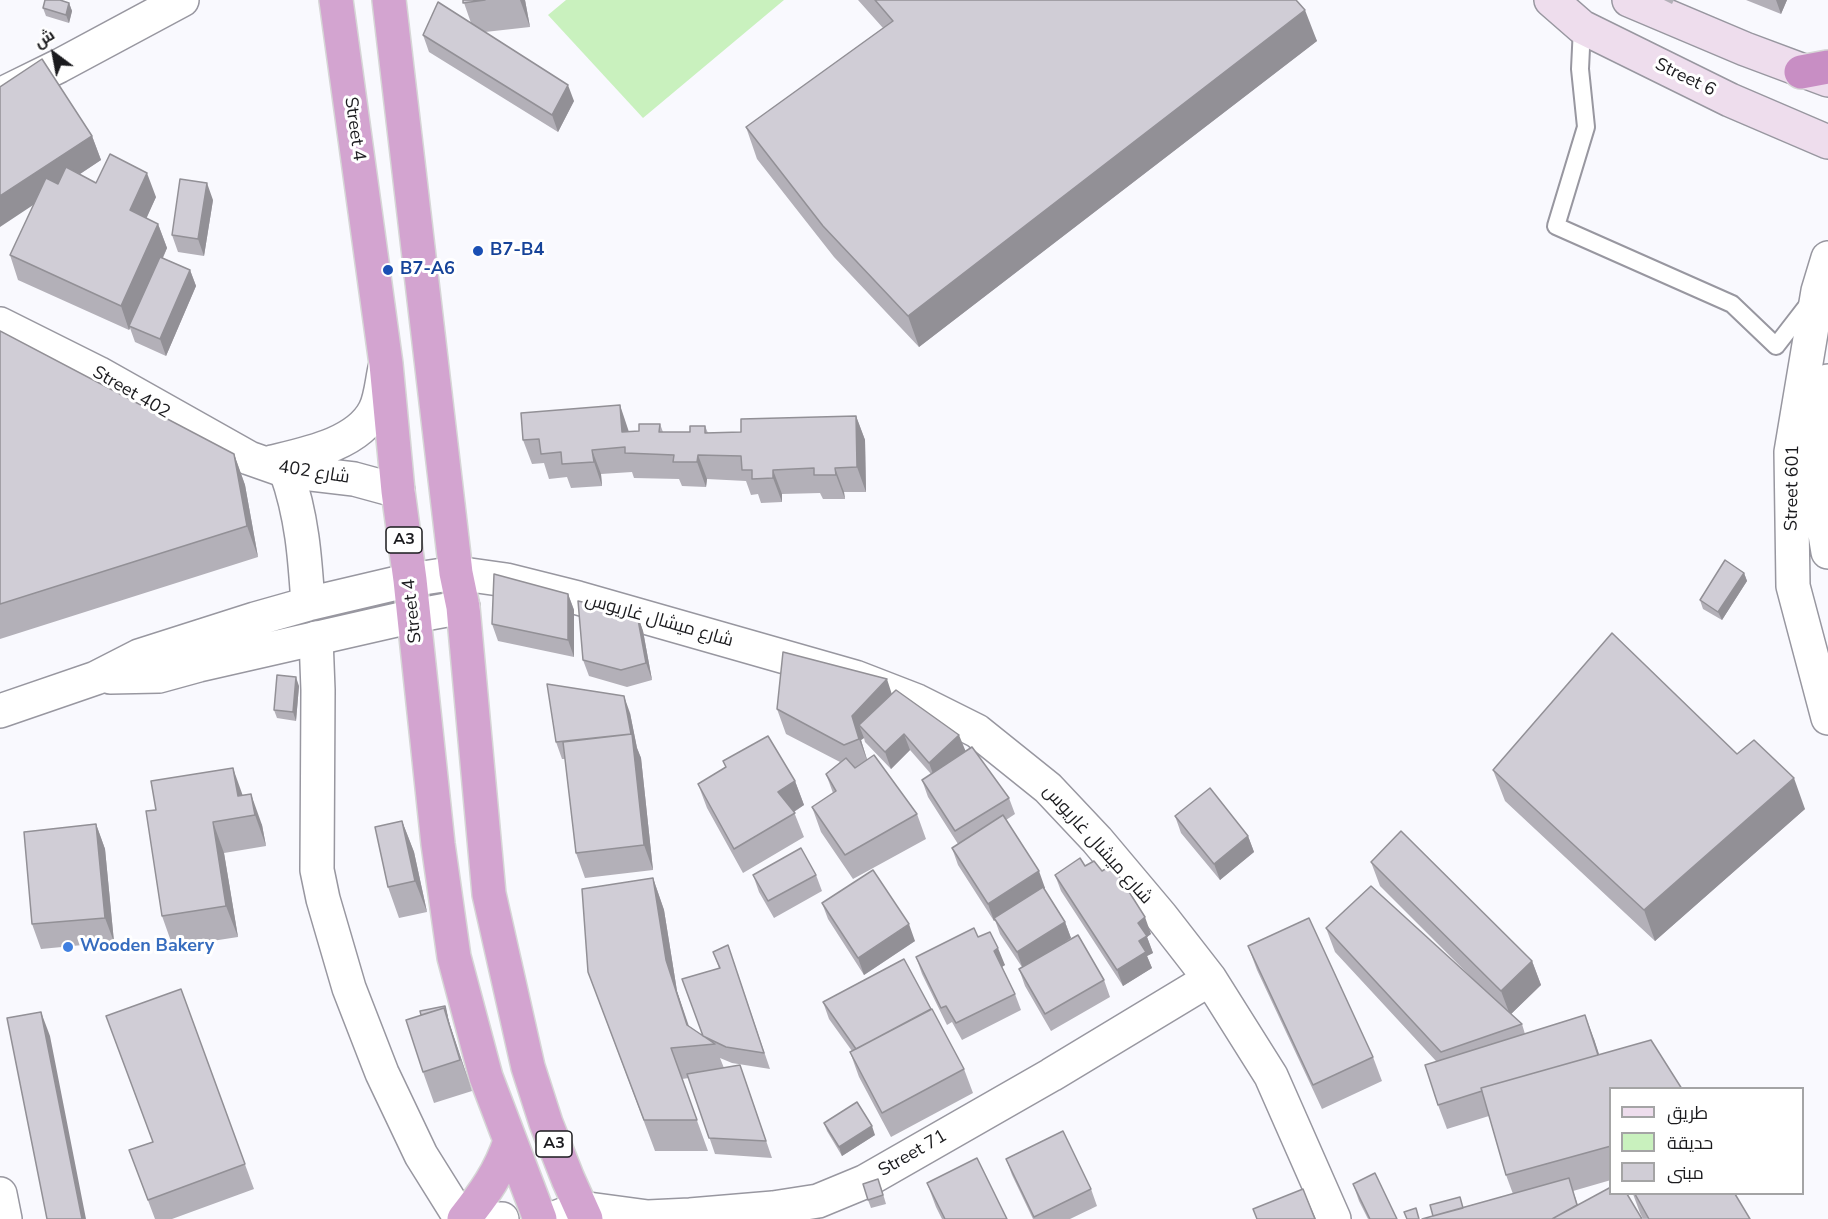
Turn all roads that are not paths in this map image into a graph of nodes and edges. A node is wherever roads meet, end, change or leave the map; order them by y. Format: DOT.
graph roads {
  1 [pos="182,0"];
  2 [pos="336,0"];
  3 [pos="389,0"];
  4 [pos="1551,0"];
  5 [pos="1629,0"];
  6 [pos="1582,27"];
  7 [pos="1819,73"];
  8 [pos="0,94"];
  9 [pos="1828,142"];
  10 [pos="1828,258"];
  11 [pos="1818,291"];
  12 [pos="0,324"];
  13 [pos="386,364"];
  14 [pos="1828,381"];
  15 [pos="274,467"];
  16 [pos="398,491"];
  17 [pos="1828,552"];
  18 [pos="456,573"];
  19 [pos="410,580"];
  20 [pos="506,580"];
  21 [pos="308,604"];
  22 [pos="463,607"];
  23 [pos="414,616"];
  24 [pos="316,638"];
  25 [pos="96,678"];
  26 [pos="0,711"];
  27 [pos="1828,718"];
  28 [pos="1210,979"];
  29 [pos="510,1141"];
  30 [pos="573,1215"];
  31 [pos="463,1219"];
  32 [pos="492,1219"];
  33 [pos="502,1219"];
  34 [pos="540,1219"];
  35 [pos="1334,1219"];
  1 -- 8 [label="street"];
  2 -- 13 [label="highway, Street 4 / A3"];
  3 -- 18 [label="highway, A3"];
  4 -- 6 [label="main road, Street 6"];
  5 -- 7 [label="main road"];
  6 -- 9 [label="main road, Street 6"];
  6 -- 11 [label="lane"];
  10 -- 11 [label="street, Street 601"];
  11 -- 27 [label="street, Street 601"];
  12 -- 15 [label="street, Street 402"];
  13 -- 15 [label="street, شارع 402"];
  13 -- 16 [label="highway, Street 4 / A3"];
  14 -- 17 [label="street, Street 601"];
  15 -- 16 [label="street, شارع 402"];
  15 -- 21 [label="street"];
  16 -- 19 [label="highway, Street 4 / A3"];
  18 -- 19 [label="street, شارع ميشال غاريوس"];
  18 -- 20 [label="street, شارع ميشال غاريوس"];
  18 -- 22 [label="highway, A3"];
  19 -- 21 [label="street, شارع ميشال غاريوس"];
  19 -- 23 [label="highway, Street 4 / A3"];
  20 -- 22 [label="street"];
  20 -- 28 [label="street, شارع ميشال غاريوس"];
  21 -- 25 [label="street, شارع ميشال غاريوس"];
  22 -- 23 [label="street"];
  22 -- 30 [label="highway, A3"];
  23 -- 24 [label="street"];
  23 -- 29 [label="highway, Street 4 / A3"];
  24 -- 25 [label="street"];
  24 -- 31 [label="street"];
  25 -- 26 [label="street"];
  28 -- 30 [label="street, Street 71"];
  28 -- 35 [label="street, شارع ميشال غاريوس"];
  29 -- 31 [label="highway"];
  29 -- 34 [label="highway, A3"];
  32 -- 33 [label="street"];
}
